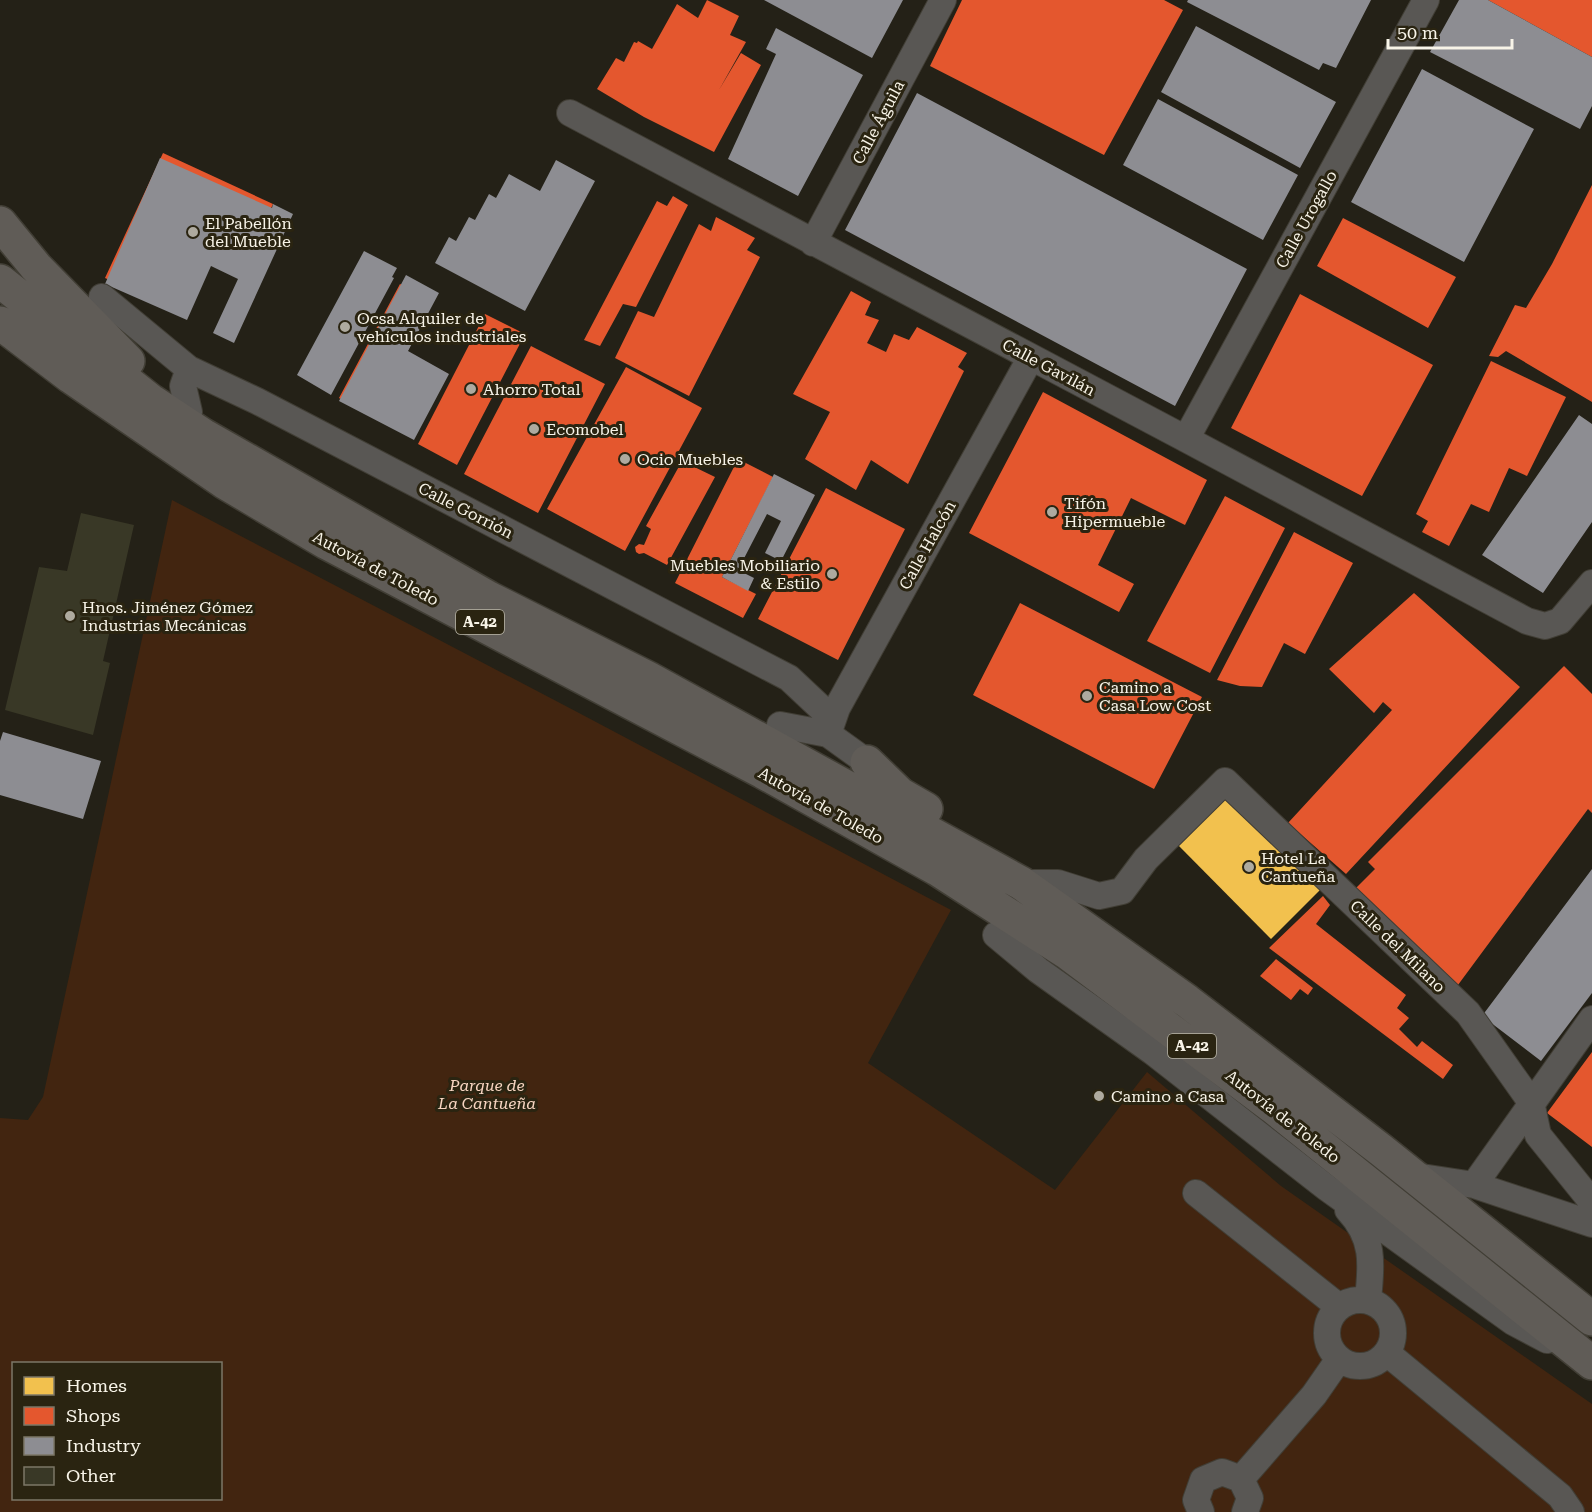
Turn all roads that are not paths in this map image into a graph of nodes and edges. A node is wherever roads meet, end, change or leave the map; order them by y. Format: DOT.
graph roads {
  1 [pos="943,0"];
  2 [pos="1426,0"];
  3 [pos="570,113"];
  4 [pos="0,223"];
  5 [pos="813,243"];
  6 [pos="0,281"];
  7 [pos="102,297"];
  8 [pos="0,323"];
  9 [pos="0,348"];
  10 [pos="1030,357"];
  11 [pos="189,369"];
  12 [pos="196,424"];
  13 [pos="1186,439"];
  14 [pos="224,482"];
  15 [pos="1592,583"];
  16 [pos="648,678"];
  17 [pos="780,725"];
  18 [pos="831,725"];
  19 [pos="867,762"];
  20 [pos="763,772"];
  21 [pos="1012,877"];
  22 [pos="996,935"];
  23 [pos="1592,1019"];
  24 [pos="1531,1102"];
  25 [pos="1414,1176"];
  26 [pos="1474,1185"];
  27 [pos="1327,1188"];
  28 [pos="1196,1193"];
  29 [pos="1592,1202"];
  30 [pos="1592,1224"];
  31 [pos="1368,1299"];
  32 [pos="1338,1306"];
  33 [pos="1592,1319"];
  34 [pos="1387,1353"];
  35 [pos="1339,1359"];
  36 [pos="1592,1364"];
  37 [pos="1241,1479"];
  38 [pos="1202,1512"];
  39 [pos="1245,1512"];
  40 [pos="1570,1512"];
  1 -- 5 [label="street, Calle Águila"];
  2 -- 13 [label="street, Calle Urogallo"];
  3 -- 5 [label="street, Calle Gavilán"];
  4 -- 12 [label="highway"];
  5 -- 10 [label="street, Calle Gavilán"];
  6 -- 12 [label="highway, Autovía de Toledo / A-42"];
  7 -- 11 [label="street, Calle Gorrión"];
  8 -- 14 [label="highway, Autovía de Toledo / A-42"];
  9 -- 14 [label="highway"];
  10 -- 13 [label="street, Calle Gavilán"];
  10 -- 18 [label="street, Calle Halcón"];
  11 -- 12 [label="street"];
  11 -- 18 [label="street, Calle Gorrión"];
  12 -- 16 [label="highway, Autovía de Toledo / A-42"];
  13 -- 15 [label="street, Calle Gavilán"];
  14 -- 20 [label="highway, Autovía de Toledo / A-42"];
  16 -- 17 [label="highway"];
  16 -- 21 [label="highway, Autovía de Toledo / A-42"];
  17 -- 18 [label="street"];
  18 -- 19 [label="street, Calle Gorrión"];
  19 -- 21 [label="highway"];
  20 -- 22 [label="highway"];
  20 -- 36 [label="highway, Autovía de Toledo / A-42"];
  21 -- 24 [label="street, Calle del Milano"];
  21 -- 25 [label="highway, Autovía de Toledo / A-42"];
  22 -- 27 [label="street"];
  23 -- 24 [label="street"];
  24 -- 26 [label="street"];
  24 -- 29 [label="street, Calle del Milano"];
  25 -- 26 [label="street"];
  25 -- 33 [label="highway, Autovía de Toledo / A-42"];
  26 -- 30 [label="street"];
  27 -- 31 [label="street"];
  27 -- 36 [label="street"];
  28 -- 32 [label="street"];
  31 -- 32 [label="street"];
  31 -- 34 [label="street"];
  32 -- 35 [label="street"];
  34 -- 35 [label="street"];
  34 -- 40 [label="street"];
  35 -- 37 [label="street"];
  37 -- 38 [label="street"];
  37 -- 39 [label="street"];
}
